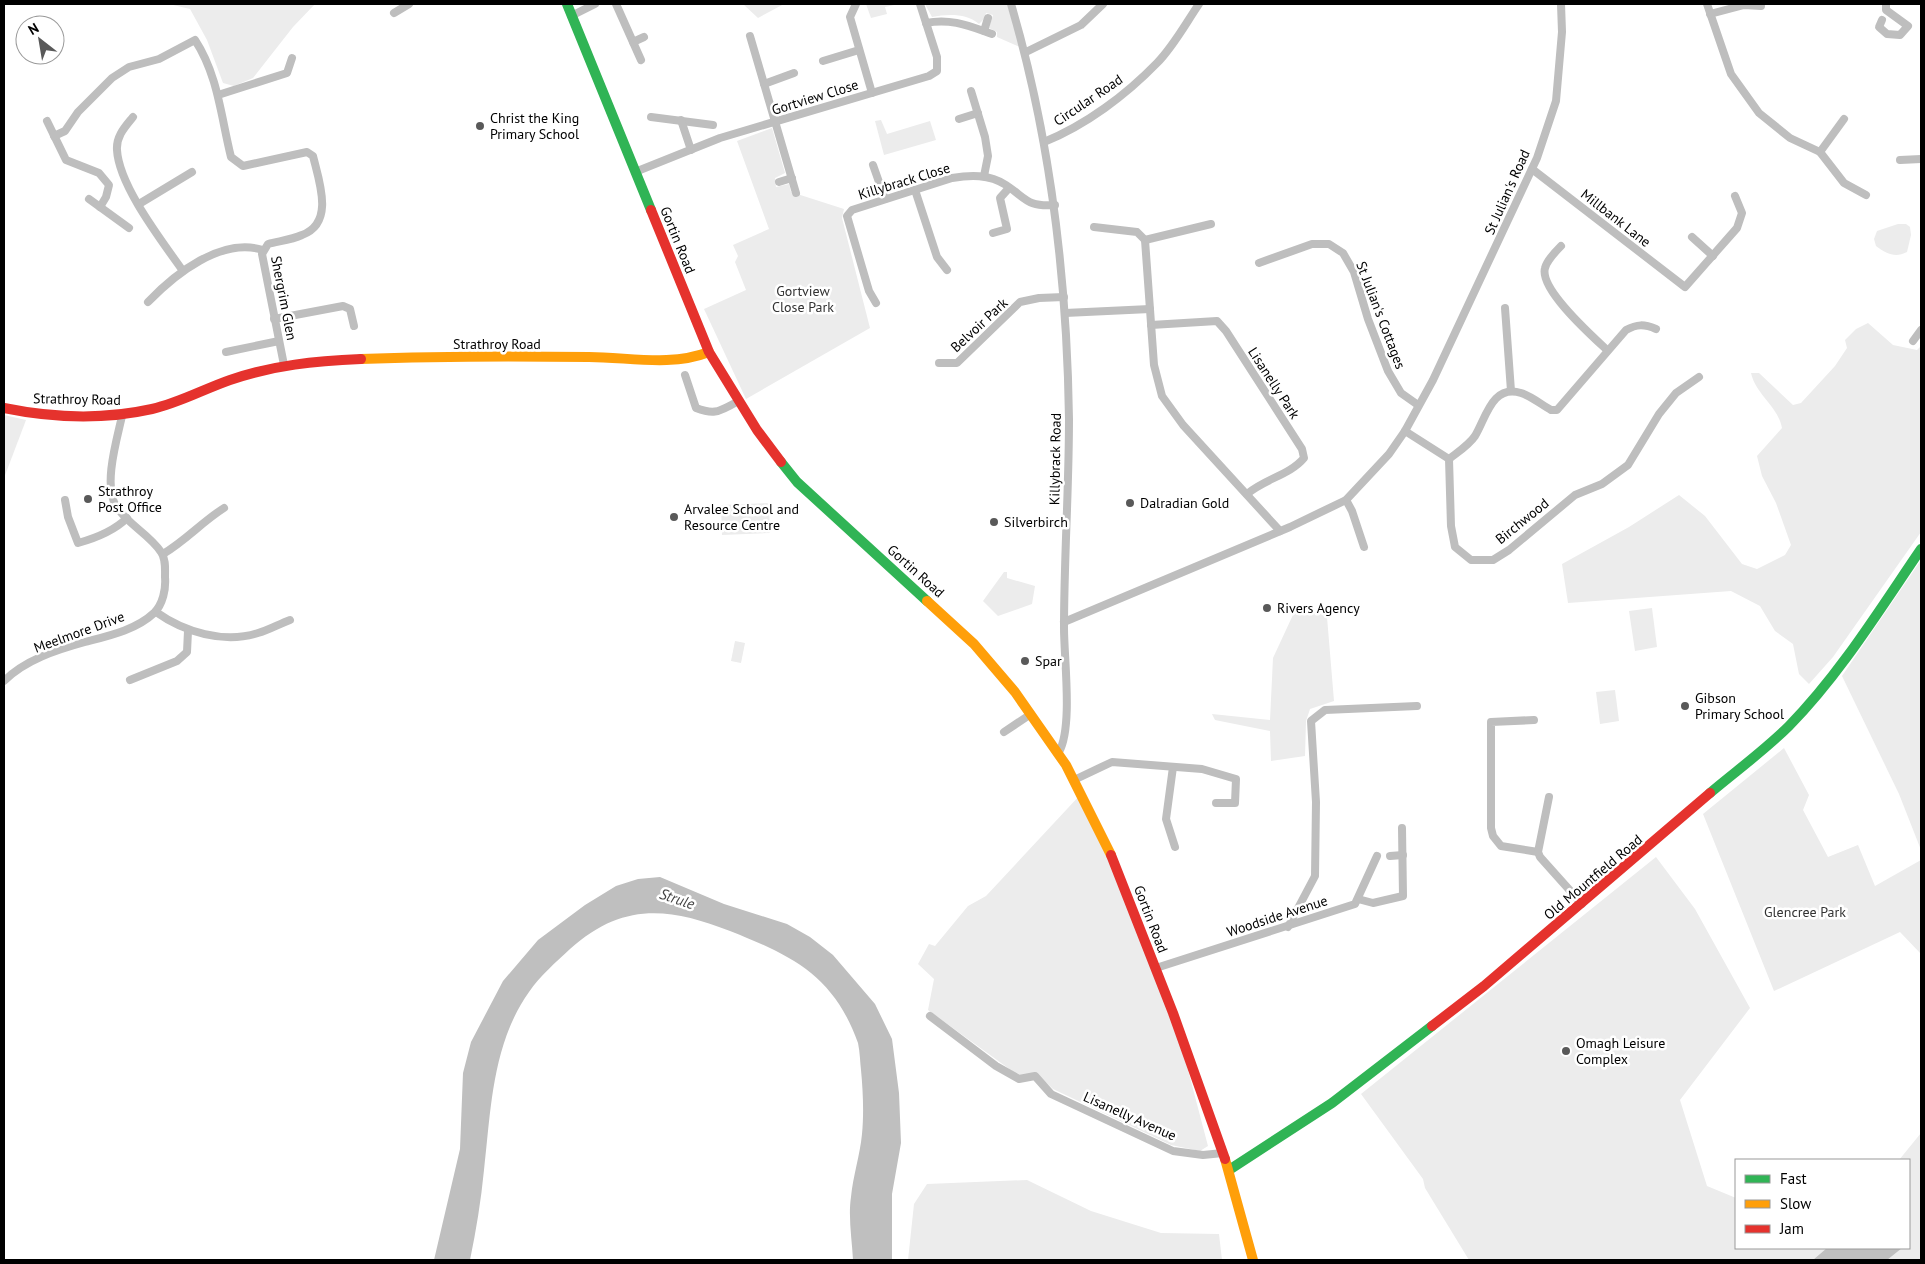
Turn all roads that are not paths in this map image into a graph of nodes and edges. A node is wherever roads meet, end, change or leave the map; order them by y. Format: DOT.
graph roads {
  1 [pos="409,4"];
  2 [pos="567,4"];
  3 [pos="595,4"];
  4 [pos="616,4"];
  5 [pos="856,4"];
  6 [pos="920,4"];
  7 [pos="1011,4"];
  8 [pos="1103,4"];
  9 [pos="1199,4"];
  10 [pos="1561,4"];
  11 [pos="1707,4"];
  12 [pos="1886,4"];
  13 [pos="1762,6"];
  14 [pos="394,13"];
  15 [pos="1710,14"];
  16 [pos="571,16"];
  17 [pos="988,18"];
  18 [pos="1882,20"];
  19 [pos="926,23"];
  20 [pos="984,31"];
  21 [pos="992,34"];
  22 [pos="750,36"];
  23 [pos="644,37"];
  24 [pos="633,42"];
  25 [pos="859,50"];
  26 [pos="1026,52"];
  27 [pos="292,58"];
  28 [pos="640,60"];
  29 [pos="823,61"];
  30 [pos="794,74"];
  31 [pos="764,84"];
  32 [pos="971,91"];
  33 [pos="872,93"];
  34 [pos="218,95"];
  35 [pos="978,113"];
  36 [pos="133,117"];
  37 [pos="651,117"];
  38 [pos="958,119"];
  39 [pos="1844,119"];
  40 [pos="681,120"];
  41 [pos="47,121"];
  42 [pos="775,122"];
  43 [pos="713,125"];
  44 [pos="54,136"];
  45 [pos="1044,142"];
  46 [pos="691,150"];
  47 [pos="1820,152"];
  48 [pos="1921,159"];
  49 [pos="1900,160"];
  50 [pos="874,165"];
  51 [pos="1532,169"];
  52 [pos="192,172"];
  53 [pos="635,172"];
  54 [pos="984,176"];
  55 [pos="792,178"];
  56 [pos="779,182"];
  57 [pos="1010,188"];
  58 [pos="915,190"];
  59 [pos="796,193"];
  60 [pos="1866,195"];
  61 [pos="1735,196"];
  62 [pos="89,199"];
  63 [pos="885,199"];
  64 [pos="139,204"];
  65 [pos="1055,205"];
  66 [pos="100,207"];
  67 [pos="1211,224"];
  68 [pos="129,228"];
  69 [pos="1094,228"];
  70 [pos="993,233"];
  71 [pos="1692,237"];
  72 [pos="1145,240"];
  73 [pos="1561,246"];
  74 [pos="263,250"];
  75 [pos="1713,256"];
  76 [pos="1259,263"];
  77 [pos="947,270"];
  78 [pos="182,271"];
  79 [pos="1064,297"];
  80 [pos="148,302"];
  81 [pos="876,303"];
  82 [pos="1505,308"];
  83 [pos="1150,309"];
  84 [pos="1065,313"];
  85 [pos="274,319"];
  86 [pos="1151,325"];
  87 [pos="354,326"];
  88 [pos="1656,328"];
  89 [pos="1921,330"];
  90 [pos="279,340"];
  91 [pos="1914,341"];
  92 [pos="1607,350"];
  93 [pos="226,352"];
  94 [pos="709,352"];
  95 [pos="940,363"];
  96 [pos="284,365"];
  97 [pos="685,375"];
  98 [pos="1699,377"];
  99 [pos="1511,391"];
  100 [pos="739,401"];
  101 [pos="1418,404"];
  102 [pos="4,408"];
  103 [pos="122,416"];
  104 [pos="1405,431"];
  105 [pos="1449,459"];
  106 [pos="1247,494"];
  107 [pos="65,500"];
  108 [pos="1346,500"];
  109 [pos="224,508"];
  110 [pos="127,518"];
  111 [pos="1280,531"];
  112 [pos="1364,547"];
  113 [pos="1921,549"];
  114 [pos="163,554"];
  115 [pos="156,612"];
  116 [pos="290,620"];
  117 [pos="1064,622"];
  118 [pos="188,630"];
  119 [pos="130,680"];
  120 [pos="4,681"];
  121 [pos="1417,706"];
  122 [pos="1031,714"];
  123 [pos="1534,720"];
  124 [pos="1004,732"];
  125 [pos="1059,752"];
  126 [pos="1173,767"];
  127 [pos="1074,780"];
  128 [pos="1549,797"];
  129 [pos="1216,803"];
  130 [pos="1402,828"];
  131 [pos="1175,847"];
  132 [pos="1538,852"];
  133 [pos="1403,855"];
  134 [pos="1378,856"];
  135 [pos="1390,856"];
  136 [pos="1358,899"];
  137 [pos="1582,904"];
  138 [pos="1288,927"];
  139 [pos="1156,968"];
  140 [pos="930,1016"];
  141 [pos="1223,1153"];
  142 [pos="1229,1170"];
  143 [pos="1253,1260"];
  1 -- 14 [label="street"];
  2 -- 16 [label="street, Gortin Road"];
  3 -- 16 [label="street"];
  4 -- 24 [label="street"];
  5 -- 25 [label="street"];
  6 -- 19 [label="street, Gortview Close"];
  7 -- 26 [label="street, Killybrack Road"];
  8 -- 26 [label="street"];
  9 -- 45 [label="street, Circular Road"];
  10 -- 51 [label="street, St Julian's Road"];
  11 -- 15 [label="street"];
  12 -- 18 [label="street"];
  13 -- 15 [label="street"];
  15 -- 47 [label="street"];
  16 -- 53 [label="street, Gortin Road"];
  17 -- 20 [label="street"];
  19 -- 20 [label="street"];
  19 -- 33 [label="street, Gortview Close"];
  20 -- 21 [label="street"];
  22 -- 31 [label="street"];
  23 -- 24 [label="street"];
  24 -- 28 [label="street"];
  25 -- 29 [label="street"];
  25 -- 33 [label="street"];
  26 -- 45 [label="street, Killybrack Road"];
  27 -- 34 [label="street"];
  30 -- 31 [label="street"];
  31 -- 42 [label="street"];
  32 -- 35 [label="street"];
  33 -- 42 [label="street, Gortview Close"];
  34 -- 44 [label="street, Shergrim Glen"];
  34 -- 74 [label="street, Shergrim Glen"];
  35 -- 38 [label="street"];
  35 -- 54 [label="street"];
  36 -- 64 [label="street"];
  37 -- 40 [label="street"];
  39 -- 47 [label="street"];
  40 -- 43 [label="street"];
  40 -- 46 [label="street"];
  41 -- 44 [label="street"];
  42 -- 46 [label="street, Gortview Close"];
  42 -- 55 [label="street"];
  44 -- 66 [label="street"];
  45 -- 65 [label="street, Killybrack Road"];
  46 -- 53 [label="street, Gortview Close"];
  47 -- 60 [label="street"];
  48 -- 49 [label="street"];
  50 -- 63 [label="street"];
  51 -- 75 [label="street, Millbank Lane"];
  51 -- 101 [label="street, St Julian's Road"];
  52 -- 64 [label="street"];
  53 -- 94 [label="street, Gortin Road"];
  54 -- 57 [label="street, Killybrack Close"];
  54 -- 58 [label="street, Killybrack Close"];
  55 -- 56 [label="street"];
  55 -- 59 [label="street"];
  57 -- 65 [label="street, Killybrack Close"];
  57 -- 70 [label="street"];
  58 -- 63 [label="street, Killybrack Close"];
  58 -- 77 [label="street"];
  61 -- 75 [label="street"];
  62 -- 66 [label="street"];
  63 -- 81 [label="street, Killybrack Close"];
  64 -- 78 [label="street"];
  65 -- 79 [label="street, Killybrack Road"];
  66 -- 68 [label="street"];
  67 -- 72 [label="street"];
  69 -- 72 [label="street"];
  71 -- 75 [label="street"];
  72 -- 83 [label="street"];
  73 -- 92 [label="street"];
  74 -- 78 [label="street"];
  74 -- 85 [label="street, Shergrim Glen"];
  76 -- 101 [label="street, St Julian's Cottages"];
  78 -- 80 [label="street"];
  79 -- 84 [label="street, Killybrack Road"];
  79 -- 95 [label="street, Belvoir Park"];
  82 -- 99 [label="street"];
  83 -- 84 [label="street"];
  83 -- 86 [label="street"];
  84 -- 117 [label="street, Killybrack Road"];
  85 -- 87 [label="street"];
  85 -- 90 [label="street, Shergrim Glen"];
  86 -- 106 [label="street"];
  86 -- 106 [label="street, Lisanelly Park"];
  88 -- 92 [label="street"];
  89 -- 91 [label="street"];
  90 -- 93 [label="street"];
  90 -- 96 [label="street, Shergrim Glen"];
  92 -- 99 [label="street"];
  94 -- 96 [label="street, Strathroy Road"];
  94 -- 100 [label="street, Gortin Road"];
  96 -- 103 [label="street, Strathroy Road"];
  97 -- 100 [label="street"];
  98 -- 105 [label="street, Birchwood"];
  99 -- 105 [label="street"];
  100 -- 122 [label="street, Gortin Road"];
  101 -- 104 [label="street, St Julian's Road"];
  102 -- 103 [label="street, Strathroy Road"];
  103 -- 110 [label="street"];
  104 -- 105 [label="street"];
  104 -- 108 [label="street, St Julian's Road"];
  106 -- 111 [label="street"];
  107 -- 110 [label="street"];
  108 -- 111 [label="street"];
  108 -- 112 [label="street"];
  109 -- 114 [label="street"];
  110 -- 114 [label="street"];
  111 -- 117 [label="street"];
  113 -- 137 [label="street, Old Mountfield Road"];
  114 -- 115 [label="street"];
  115 -- 118 [label="street"];
  115 -- 120 [label="street, Meelmore Drive"];
  116 -- 118 [label="street"];
  117 -- 125 [label="street, Killybrack Road"];
  118 -- 119 [label="street"];
  121 -- 138 [label="street"];
  122 -- 124 [label="street"];
  122 -- 125 [label="street, Gortin Road"];
  123 -- 132 [label="street"];
  125 -- 127 [label="street, Gortin Road"];
  126 -- 127 [label="street"];
  126 -- 129 [label="street"];
  126 -- 131 [label="street"];
  127 -- 139 [label="street, Gortin Road"];
  128 -- 132 [label="street"];
  130 -- 133 [label="street"];
  132 -- 137 [label="street"];
  133 -- 135 [label="street"];
  133 -- 136 [label="street"];
  134 -- 136 [label="street"];
  136 -- 138 [label="street, Woodside Avenue"];
  137 -- 142 [label="street, Old Mountfield Road"];
  138 -- 139 [label="street, Woodside Avenue"];
  139 -- 141 [label="street, Gortin Road"];
  140 -- 141 [label="street, Lisanelly Avenue"];
  141 -- 142 [label="street, Gortin Road"];
  142 -- 143 [label="street, Gortin Road"];
}
